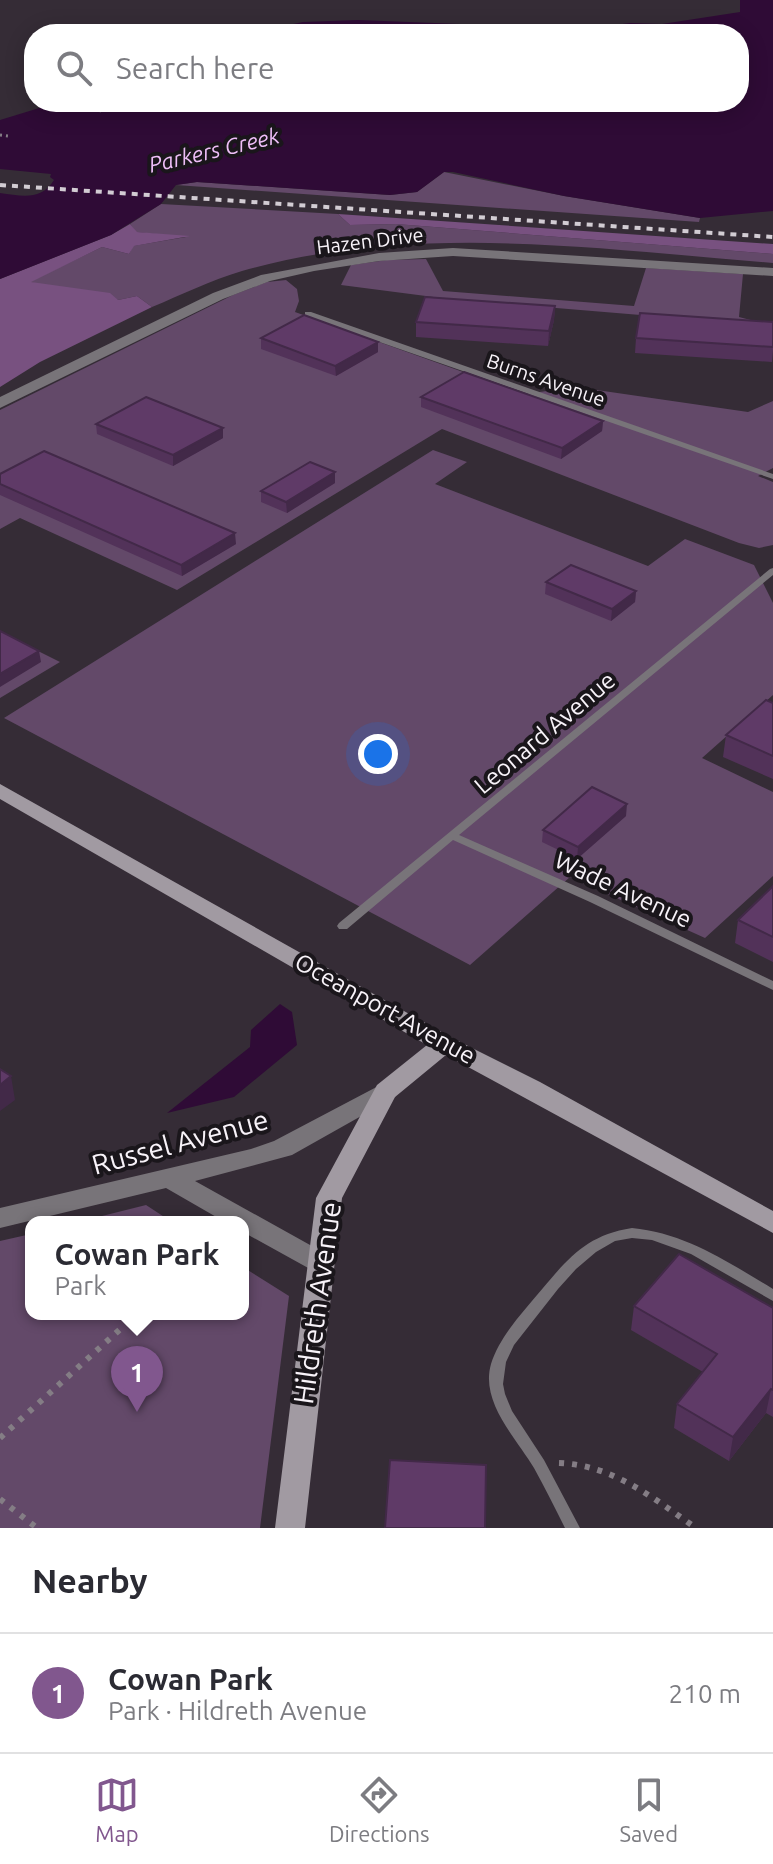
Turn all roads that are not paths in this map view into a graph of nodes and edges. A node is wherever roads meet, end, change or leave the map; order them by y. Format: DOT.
graph roads {
  1 [pos="773,272"];
  2 [pos="308,314"];
  3 [pos="0,403"];
  4 [pos="773,477"];
  5 [pos="773,571"];
  6 [pos="0,790"];
  7 [pos="452,836"];
  8 [pos="343,926"];
  9 [pos="773,986"];
  10 [pos="444,1044"];
  11 [pos="386,1091"];
  12 [pos="168,1178"];
  13 [pos="236,1216"];
  14 [pos="0,1218"];
  15 [pos="249,1223"];
  16 [pos="773,1223"];
  17 [pos="319,1262"];
  18 [pos="773,1296"];
  19 [pos="290,1528"];
  20 [pos="573,1528"];
  1 -- 3 [label="street, Hazen Drive"];
  2 -- 4 [label="lane, Burns Avenue"];
  5 -- 7 [label="lane, Leonard Avenue"];
  6 -- 10 [label="main road, Oceanport Avenue"];
  7 -- 8 [label="lane, Leonard Avenue"];
  7 -- 9 [label="lane, Wade Avenue"];
  10 -- 11 [label="main road, Russel Avenue"];
  10 -- 16 [label="main road, Oceanport Avenue"];
  11 -- 12 [label="street, Russel Avenue"];
  11 -- 17 [label="main road, Hildreth Avenue"];
  12 -- 13 [label="street"];
  12 -- 14 [label="street, Russel Avenue"];
  15 -- 17 [label="street"];
  17 -- 19 [label="main road, Hildreth Avenue"];
  18 -- 20 [label="lane"];
}
